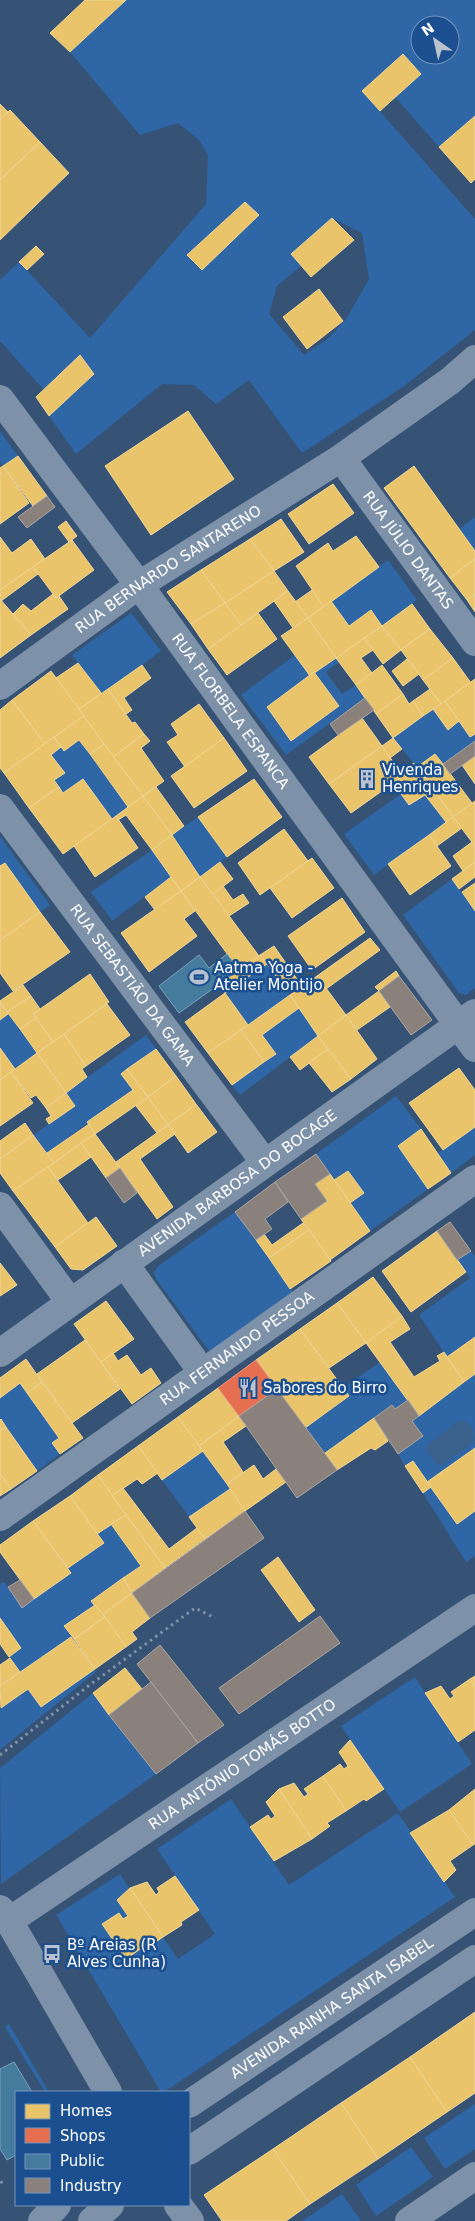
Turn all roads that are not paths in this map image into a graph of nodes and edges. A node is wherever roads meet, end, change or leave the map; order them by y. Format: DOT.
graph roads {
  1 [pos="475,359"];
  2 [pos="0,399"];
  3 [pos="341,458"];
  4 [pos="139,585"];
  5 [pos="475,642"];
  6 [pos="0,686"];
  7 [pos="0,808"];
  8 [pos="467,1019"];
  9 [pos="475,1048"];
  10 [pos="265,1163"];
  11 [pos="475,1179"];
  12 [pos="0,1206"];
  13 [pos="124,1263"];
  14 [pos="70,1302"];
  15 [pos="0,1353"];
  16 [pos="204,1373"];
  17 [pos="0,1517"];
  18 [pos="475,1608"];
  19 [pos="475,1912"];
  20 [pos="4,1915"];
  21 [pos="475,1960"];
  22 [pos="107,2091"];
  23 [pos="190,2103"];
  24 [pos="190,2150"];
  25 [pos="475,2176"];
  26 [pos="56,2206"];
  27 [pos="109,2206"];
  28 [pos="179,2206"];
  29 [pos="42,2221"];
  30 [pos="92,2221"];
  31 [pos="190,2221"];
  32 [pos="409,2221"];
  1 -- 3 [label="street, RUA BERNARDO SANTARENO"];
  2 -- 4 [label="street, RUA FLORBELA ESPANCA"];
  3 -- 4 [label="street, RUA BERNARDO SANTARENO"];
  3 -- 5 [label="street, RUA JÚLIO DANTAS"];
  4 -- 6 [label="street, RUA BERNARDO SANTARENO"];
  4 -- 8 [label="street, RUA FLORBELA ESPANCA"];
  7 -- 10 [label="street, RUA SEBASTIÃO DA GAMA"];
  8 -- 9 [label="street, RUA FLORBELA ESPANCA"];
  8 -- 10 [label="street, AVENIDA BARBOSA DO BOCAGE"];
  10 -- 13 [label="street, AVENIDA BARBOSA DO BOCAGE"];
  11 -- 16 [label="street, RUA FERNANDO PESSOA"];
  12 -- 14 [label="street"];
  13 -- 14 [label="street, AVENIDA BARBOSA DO BOCAGE"];
  13 -- 16 [label="street"];
  14 -- 15 [label="street, AVENIDA BARBOSA DO BOCAGE"];
  16 -- 17 [label="street, RUA FERNANDO PESSOA"];
  18 -- 20 [label="street, RUA ANTÓNIO TOMÁS BOTTO"];
  19 -- 23 [label="street, AVENIDA RAINHA SANTA ISABEL"];
  20 -- 22 [label="street"];
  21 -- 24 [label="street"];
  25 -- 32 [label="street"];
  26 -- 29 [label="street"];
  27 -- 30 [label="street"];
  28 -- 31 [label="street"];
}
